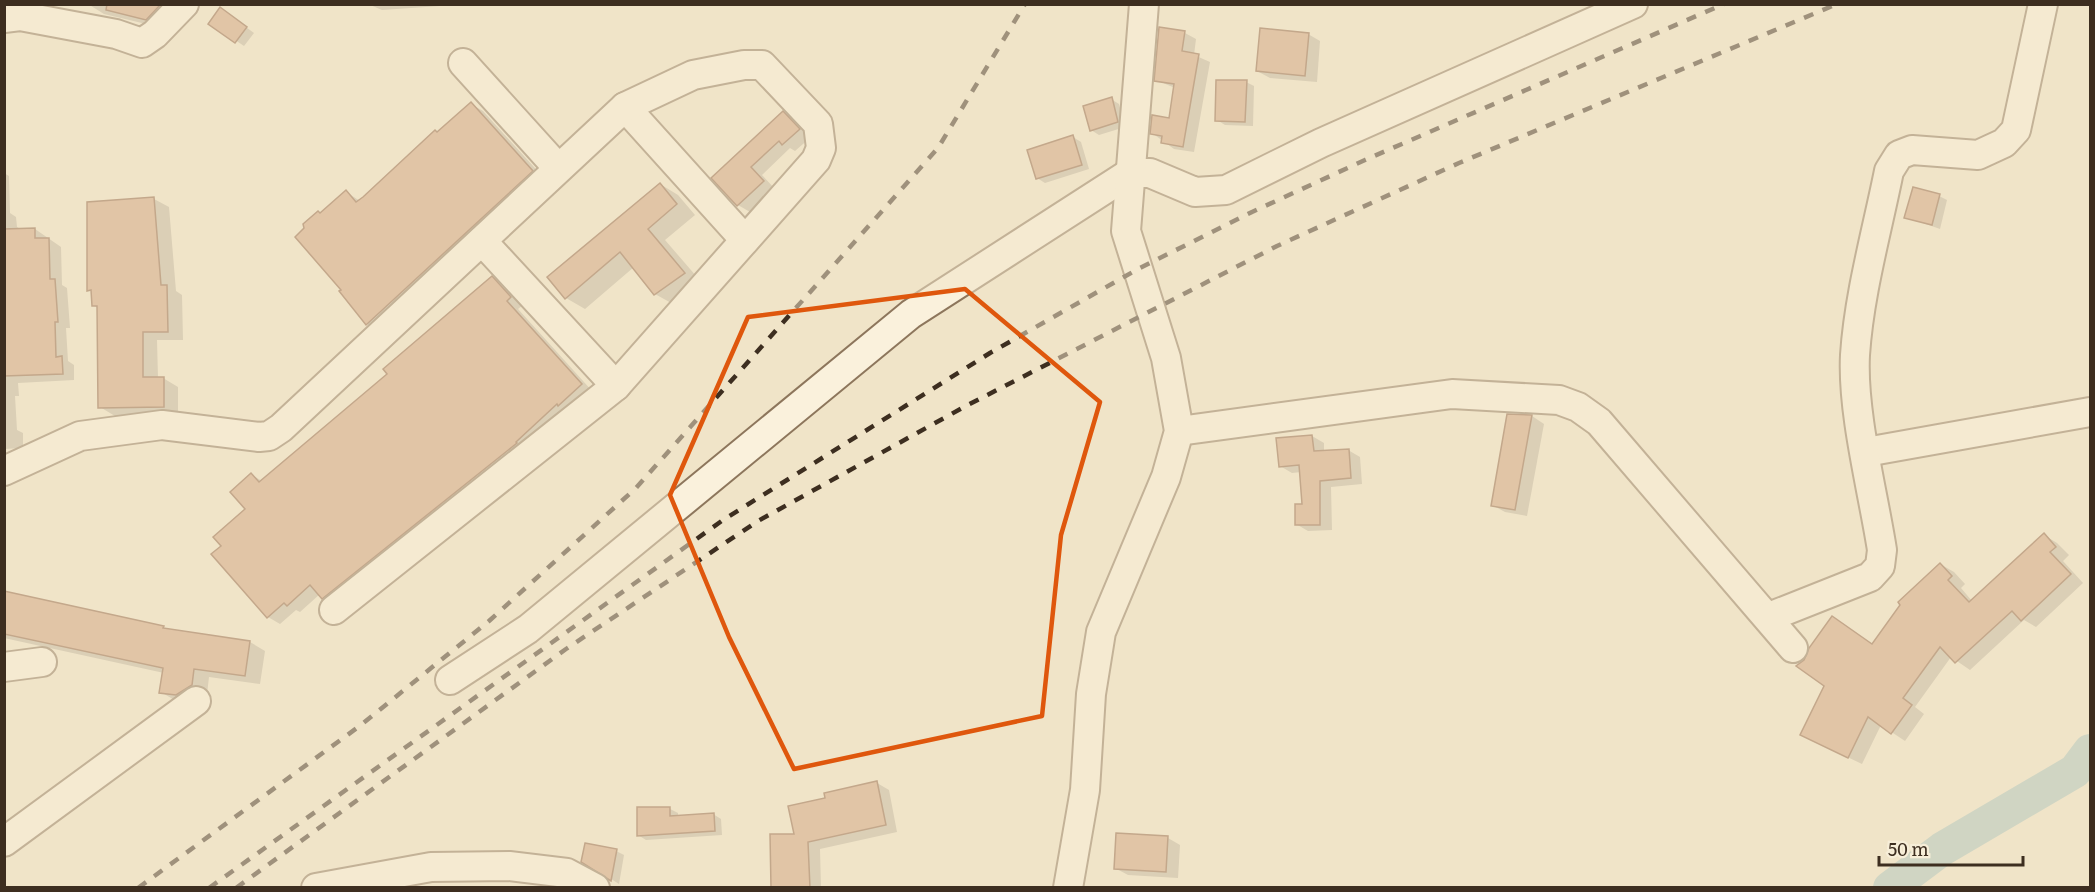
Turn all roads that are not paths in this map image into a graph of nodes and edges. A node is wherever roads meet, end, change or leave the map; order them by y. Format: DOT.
graph roads {
  1 [pos="184,4"];
  2 [pos="1144,4"];
  3 [pos="1634,4"];
  4 [pos="2043,4"];
  5 [pos="4,18"];
  6 [pos="464,63"];
  7 [pos="625,107"];
  8 [pos="558,168"];
  9 [pos="1130,173"];
  10 [pos="745,240"];
  11 [pos="482,241"];
  12 [pos="616,386"];
  13 [pos="2091,412"];
  14 [pos="1179,431"];
  15 [pos="1866,452"];
  16 [pos="4,471"];
  17 [pos="334,610"];
  18 [pos="1769,617"];
  19 [pos="1793,648"];
  20 [pos="42,662"];
  21 [pos="4,667"];
  22 [pos="450,680"];
  23 [pos="196,700"];
  24 [pos="4,842"];
  25 [pos="316,888"];
  26 [pos="595,888"];
  27 [pos="1068,888"];
  1 -- 5 [label="street"];
  2 -- 9 [label="street"];
  3 -- 9 [label="street"];
  4 -- 15 [label="street"];
  6 -- 8 [label="street"];
  7 -- 8 [label="street"];
  7 -- 10 [label="street"];
  7 -- 10 [label="street"];
  8 -- 11 [label="street"];
  9 -- 14 [label="street"];
  9 -- 22 [label="street"];
  10 -- 12 [label="street"];
  11 -- 12 [label="street"];
  11 -- 16 [label="street"];
  12 -- 17 [label="street"];
  13 -- 15 [label="street"];
  14 -- 18 [label="street"];
  14 -- 27 [label="street"];
  15 -- 18 [label="street"];
  18 -- 19 [label="street"];
  20 -- 21 [label="street"];
  23 -- 24 [label="street"];
  25 -- 26 [label="street"];
}
